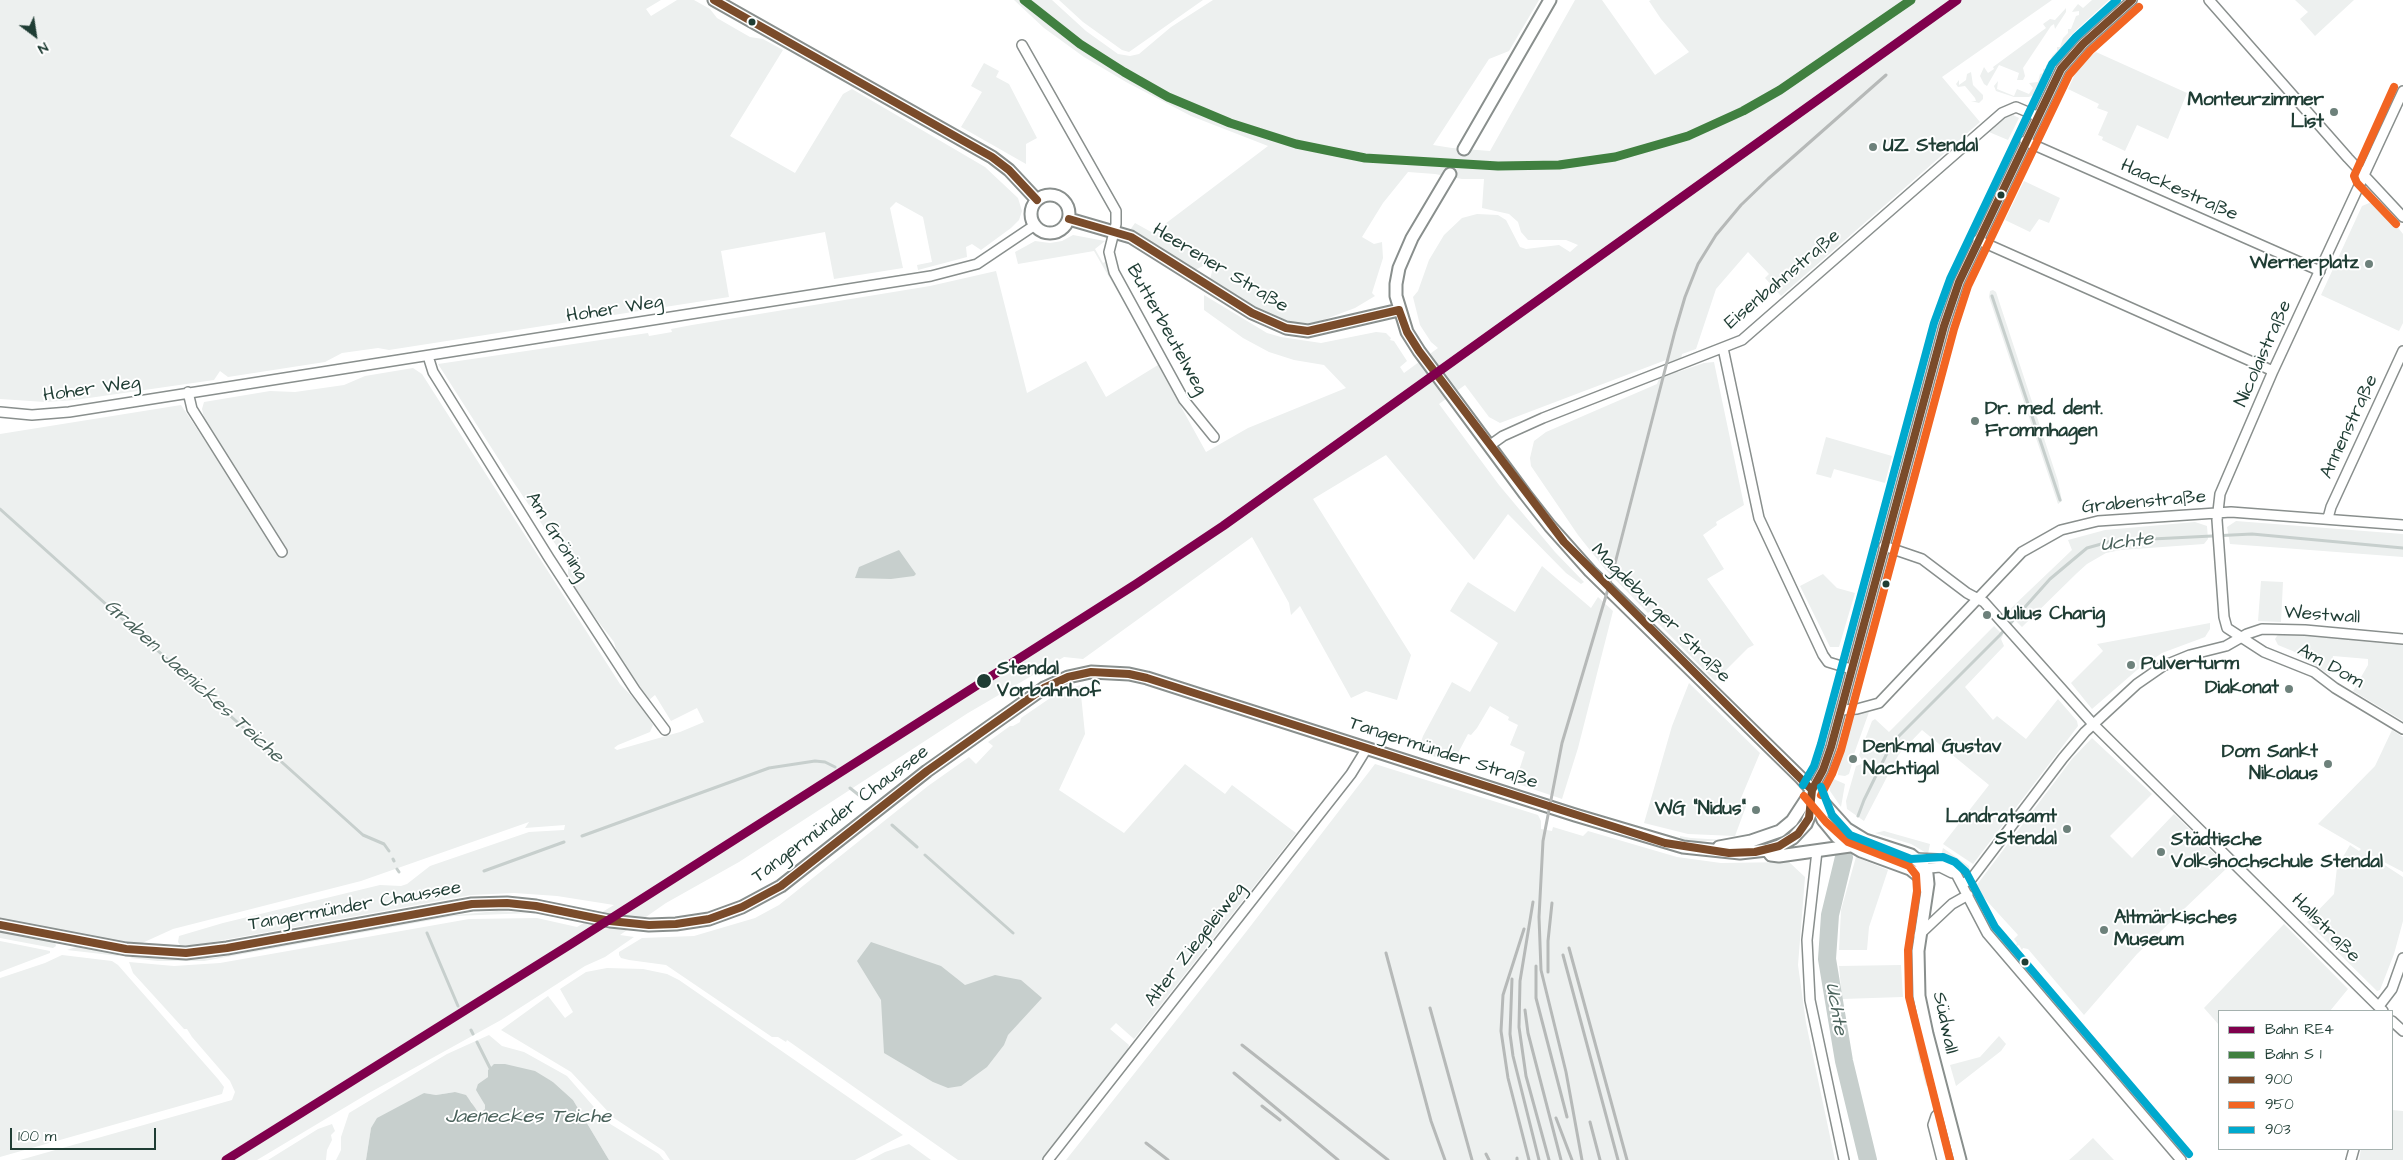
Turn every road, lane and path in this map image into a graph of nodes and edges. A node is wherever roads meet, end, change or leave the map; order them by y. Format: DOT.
graph roads {
  1 [pos="714,0"];
  2 [pos="1550,0"];
  3 [pos="2132,0"];
  4 [pos="2210,0"];
  5 [pos="1022,45"];
  6 [pos="2403,91"];
  7 [pos="2037,116"];
  8 [pos="2026,141"];
  9 [pos="1464,150"];
  10 [pos="1450,174"];
  11 [pos="2364,176"];
  12 [pos="1037,200"];
  13 [pos="2403,217"];
  14 [pos="1069,219"];
  15 [pos="1035,225"];
  16 [pos="1113,231"];
  17 [pos="1978,240"];
  18 [pos="2320,271"];
  19 [pos="1399,310"];
  20 [pos="1723,348"];
  21 [pos="2403,351"];
  22 [pos="428,356"];
  23 [pos="2273,371"];
  24 [pos="188,392"];
  25 [pos="0,412"];
  26 [pos="1214,437"];
  27 [pos="1489,446"];
  28 [pos="2217,512"];
  29 [pos="2328,518"];
  30 [pos="2403,526"];
  31 [pos="1884,546"];
  32 [pos="282,552"];
  33 [pos="1977,598"];
  34 [pos="2240,638"];
  35 [pos="2403,639"];
  36 [pos="1851,669"];
  37 [pos="1178,688"];
  38 [pos="1841,710"];
  39 [pos="2093,724"];
  40 [pos="2403,728"];
  41 [pos="665,730"];
  42 [pos="1367,748"];
  43 [pos="1812,790"];
  44 [pos="1850,846"];
  45 [pos="1698,849"];
  46 [pos="1767,850"];
  47 [pos="1817,850"];
  48 [pos="1916,858"];
  49 [pos="1925,868"];
  50 [pos="1910,869"];
  51 [pos="1963,884"];
  52 [pos="1927,891"];
  53 [pos="1968,894"];
  54 [pos="0,925"];
  55 [pos="1919,936"];
  56 [pos="2403,958"];
  57 [pos="2381,1009"];
  58 [pos="1946,1106"];
  59 [pos="1048,1160"];
  60 [pos="1844,1160"];
  61 [pos="1942,1160"];
  62 [pos="1960,1160"];
  63 [pos="2181,1160"];
  1 -- 12 [label="main road"];
  2 -- 9 [label="main road"];
  3 -- 7 [label="street"];
  4 -- 11 [label="street"];
  5 -- 16 [label="street"];
  6 -- 11 [label="street, Nicolaistraße"];
  7 -- 8 [label="street"];
  7 -- 20 [label="street, Eisenbahnstraße"];
  8 -- 17 [label="street"];
  8 -- 18 [label="street, Haackestraße"];
  10 -- 19 [label="main road, Magdeburger Straße"];
  11 -- 13 [label="street"];
  11 -- 18 [label="street, Nicolaistraße"];
  12 -- 14 [label="main road"];
  12 -- 15 [label="main road"];
  14 -- 15 [label="main road"];
  14 -- 16 [label="main road, Heerener Straße"];
  15 -- 22 [label="street, Hoher Weg"];
  16 -- 19 [label="main road, Heerener Straße"];
  16 -- 26 [label="street, Butterbeutelweg"];
  17 -- 23 [label="street"];
  17 -- 31 [label="street"];
  18 -- 23 [label="street, Nicolaistraße"];
  19 -- 27 [label="main road, Magdeburger Straße"];
  20 -- 27 [label="street, Eisenbahnstraße"];
  20 -- 36 [label="street"];
  21 -- 29 [label="street, Annenstraße"];
  22 -- 24 [label="street, Hoher Weg"];
  22 -- 41 [label="street, Am Gröning"];
  23 -- 28 [label="street, Nicolaistraße"];
  24 -- 25 [label="street, Hoher Weg"];
  24 -- 32 [label="street"];
  27 -- 43 [label="main road, Magdeburger Straße"];
  28 -- 29 [label="street, Grabenstraße"];
  28 -- 33 [label="street, Grabenstraße"];
  28 -- 34 [label="street, Nicolaistraße"];
  29 -- 30 [label="street, Grabenstraße"];
  31 -- 33 [label="street, Hallstraße"];
  31 -- 36 [label="street"];
  33 -- 38 [label="street, Grabenstraße"];
  33 -- 39 [label="street, Hallstraße"];
  34 -- 35 [label="street, Westwall"];
  34 -- 39 [label="street, Westwall"];
  34 -- 40 [label="street, Am Dom"];
  36 -- 38 [label="street"];
  37 -- 42 [label="main road, Tangermünder Straße"];
  37 -- 54 [label="main road, Tangermünder Chaussee"];
  38 -- 43 [label="street"];
  39 -- 51 [label="street, Westwall"];
  39 -- 57 [label="street, Hallstraße"];
  42 -- 45 [label="main road, Tangermünder Straße"];
  42 -- 59 [label="street, Alter Ziegeleiweg"];
  43 -- 44 [label="main road, Magdeburger Straße"];
  43 -- 45 [label="main road, Tangermünder Straße"];
  43 -- 46 [label="main road"];
  43 -- 48 [label="main road"];
  44 -- 47 [label="main road"];
  44 -- 50 [label="main road"];
  45 -- 46 [label="main road, Tangermünder Straße"];
  46 -- 47 [label="main road"];
  47 -- 60 [label="street"];
  48 -- 49 [label="main road"];
  48 -- 51 [label="street"];
  49 -- 50 [label="street"];
  49 -- 51 [label="street"];
  49 -- 52 [label="main road"];
  50 -- 52 [label="main road"];
  51 -- 53 [label="street"];
  52 -- 55 [label="main road, Südwall"];
  53 -- 55 [label="street"];
  53 -- 63 [label="street"];
  55 -- 58 [label="main road, Südwall"];
  56 -- 57 [label="street"];
  58 -- 61 [label="street"];
  58 -- 62 [label="main road, Südwall"];
}
